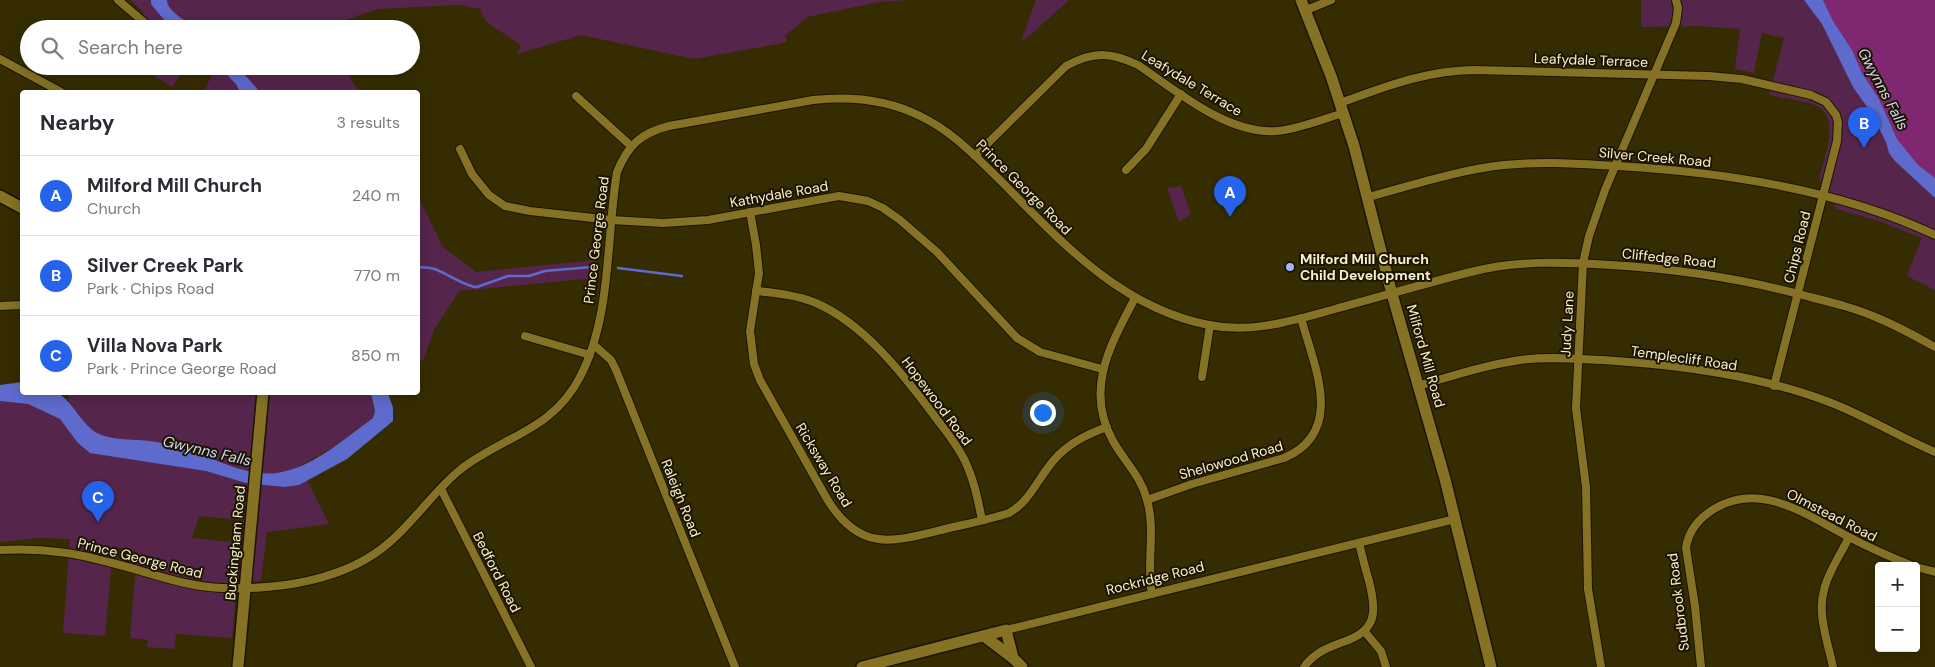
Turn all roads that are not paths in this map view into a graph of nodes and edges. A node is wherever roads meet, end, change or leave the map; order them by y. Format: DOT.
graph roads {
  1 [pos="118,0"];
  2 [pos="1331,0"];
  3 [pos="1676,0"];
  4 [pos="1303,6"];
  5 [pos="141,20"];
  6 [pos="0,59"];
  7 [pos="20,70"];
  8 [pos="30,75"];
  9 [pos="1654,75"];
  10 [pos="57,90"];
  11 [pos="1181,94"];
  12 [pos="576,96"];
  13 [pos="1342,108"];
  14 [pos="1836,115"];
  15 [pos="631,146"];
  16 [pos="460,148"];
  17 [pos="975,156"];
  18 [pos="1615,166"];
  19 [pos="1126,170"];
  20 [pos="0,196"];
  21 [pos="1368,197"];
  22 [pos="1822,197"];
  23 [pos="20,207"];
  24 [pos="750,212"];
  25 [pos="611,220"];
  26 [pos="1935,235"];
  27 [pos="1583,263"];
  28 [pos="756,291"];
  29 [pos="1798,293"];
  30 [pos="1392,294"];
  31 [pos="1135,298"];
  32 [pos="20,304"];
  33 [pos="0,306"];
  34 [pos="1301,318"];
  35 [pos="1210,326"];
  36 [pos="525,336"];
  37 [pos="594,345"];
  38 [pos="1935,347"];
  39 [pos="590,355"];
  40 [pos="1578,359"];
  41 [pos="1102,369"];
  42 [pos="1202,377"];
  43 [pos="1418,386"];
  44 [pos="1774,386"];
  45 [pos="263,395"];
  46 [pos="1107,427"];
  47 [pos="1935,452"];
  48 [pos="441,488"];
  49 [pos="1148,500"];
  50 [pos="1455,519"];
  51 [pos="982,520"];
  52 [pos="1689,534"];
  53 [pos="1849,537"];
  54 [pos="1359,543"];
  55 [pos="0,550"];
  56 [pos="1904,562"];
  57 [pos="1920,568"];
  58 [pos="1935,572"];
  59 [pos="246,587"];
  60 [pos="1152,594"];
  61 [pos="1006,630"];
  62 [pos="1365,632"];
  63 [pos="984,636"];
  64 [pos="1013,658"];
  65 [pos="869,666"];
  66 [pos="238,667"];
  67 [pos="531,667"];
  68 [pos="735,667"];
  69 [pos="1022,667"];
  70 [pos="1304,667"];
  71 [pos="1386,667"];
  72 [pos="1491,667"];
  73 [pos="1601,667"];
  74 [pos="1701,667"];
  75 [pos="1833,667"];
  1 -- 5 [label="street"];
  2 -- 4 [label="street"];
  3 -- 9 [label="street, Judy Lane"];
  4 -- 13 [label="main road, Milford Mill Road"];
  6 -- 7 [label="street"];
  8 -- 10 [label="street"];
  9 -- 13 [label="street, Leafydale Terrace"];
  9 -- 14 [label="street, Leafydale Terrace"];
  9 -- 18 [label="street, Judy Lane"];
  11 -- 13 [label="street, Leafydale Terrace"];
  11 -- 17 [label="street, Leafydale Terrace"];
  11 -- 19 [label="street"];
  12 -- 15 [label="street"];
  13 -- 21 [label="main road, Milford Mill Road"];
  14 -- 22 [label="street, Chips Road"];
  15 -- 17 [label="street, Prince George Road"];
  15 -- 25 [label="street, Prince George Road"];
  16 -- 25 [label="street, Kathydale Road"];
  17 -- 31 [label="street, Prince George Road"];
  18 -- 21 [label="street, Silver Creek Road"];
  18 -- 22 [label="street, Silver Creek Road"];
  18 -- 27 [label="street, Judy Lane"];
  20 -- 23 [label="main road"];
  21 -- 30 [label="main road, Milford Mill Road"];
  22 -- 26 [label="street, Silver Creek Road"];
  22 -- 29 [label="street, Chips Road"];
  24 -- 25 [label="street, Kathydale Road"];
  24 -- 28 [label="street, Ricksway Road"];
  24 -- 41 [label="street, Kathydale Road"];
  25 -- 37 [label="street, Prince George Road"];
  27 -- 29 [label="street, Cliffedge Road"];
  27 -- 30 [label="street, Cliffedge Road"];
  27 -- 40 [label="street, Judy Lane"];
  28 -- 51 [label="street, Hopewood Road"];
  28 -- 51 [label="street, Ricksway Road"];
  29 -- 38 [label="street, Cliffedge Road"];
  29 -- 44 [label="street, Chips Road"];
  30 -- 34 [label="street, Prince George Road"];
  30 -- 43 [label="main road, Milford Mill Road"];
  31 -- 35 [label="street, Prince George Road"];
  31 -- 41 [label="street"];
  32 -- 33 [label="street"];
  34 -- 35 [label="street, Prince George Road"];
  34 -- 49 [label="street, Shelowood Road"];
  35 -- 42 [label="street"];
  36 -- 39 [label="street"];
  37 -- 39 [label="street, Prince George Road"];
  37 -- 68 [label="street, Raleigh Road"];
  39 -- 48 [label="street, Prince George Road"];
  40 -- 43 [label="street, Templecliff Road"];
  40 -- 44 [label="street, Templecliff Road"];
  40 -- 73 [label="street, Judy Lane"];
  41 -- 46 [label="street"];
  43 -- 50 [label="main road, Milford Mill Road"];
  44 -- 47 [label="street, Templecliff Road"];
  45 -- 59 [label="main road, Buckingham Road"];
  46 -- 49 [label="street"];
  46 -- 51 [label="street, Ricksway Road"];
  48 -- 59 [label="street, Prince George Road"];
  48 -- 67 [label="street, Bedford Road"];
  49 -- 60 [label="street"];
  50 -- 54 [label="street, Rockridge Road"];
  50 -- 72 [label="main road, Milford Mill Road"];
  52 -- 53 [label="street, Olmstead Road"];
  52 -- 74 [label="street, Sudbrook Road"];
  53 -- 56 [label="street, Olmstead Road"];
  53 -- 75 [label="street"];
  54 -- 60 [label="street, Rockridge Road"];
  54 -- 62 [label="street"];
  55 -- 59 [label="street, Prince George Road"];
  57 -- 58 [label="street, Olmstead Road"];
  59 -- 66 [label="main road, Buckingham Road"];
  60 -- 61 [label="street, Rockridge Road"];
  61 -- 63 [label="main road, Rockridge Road"];
  61 -- 64 [label="main road"];
  62 -- 70 [label="street"];
  62 -- 71 [label="street"];
  63 -- 64 [label="main road"];
  63 -- 65 [label="main road, Rockridge Road"];
  64 -- 69 [label="main road"];
}
